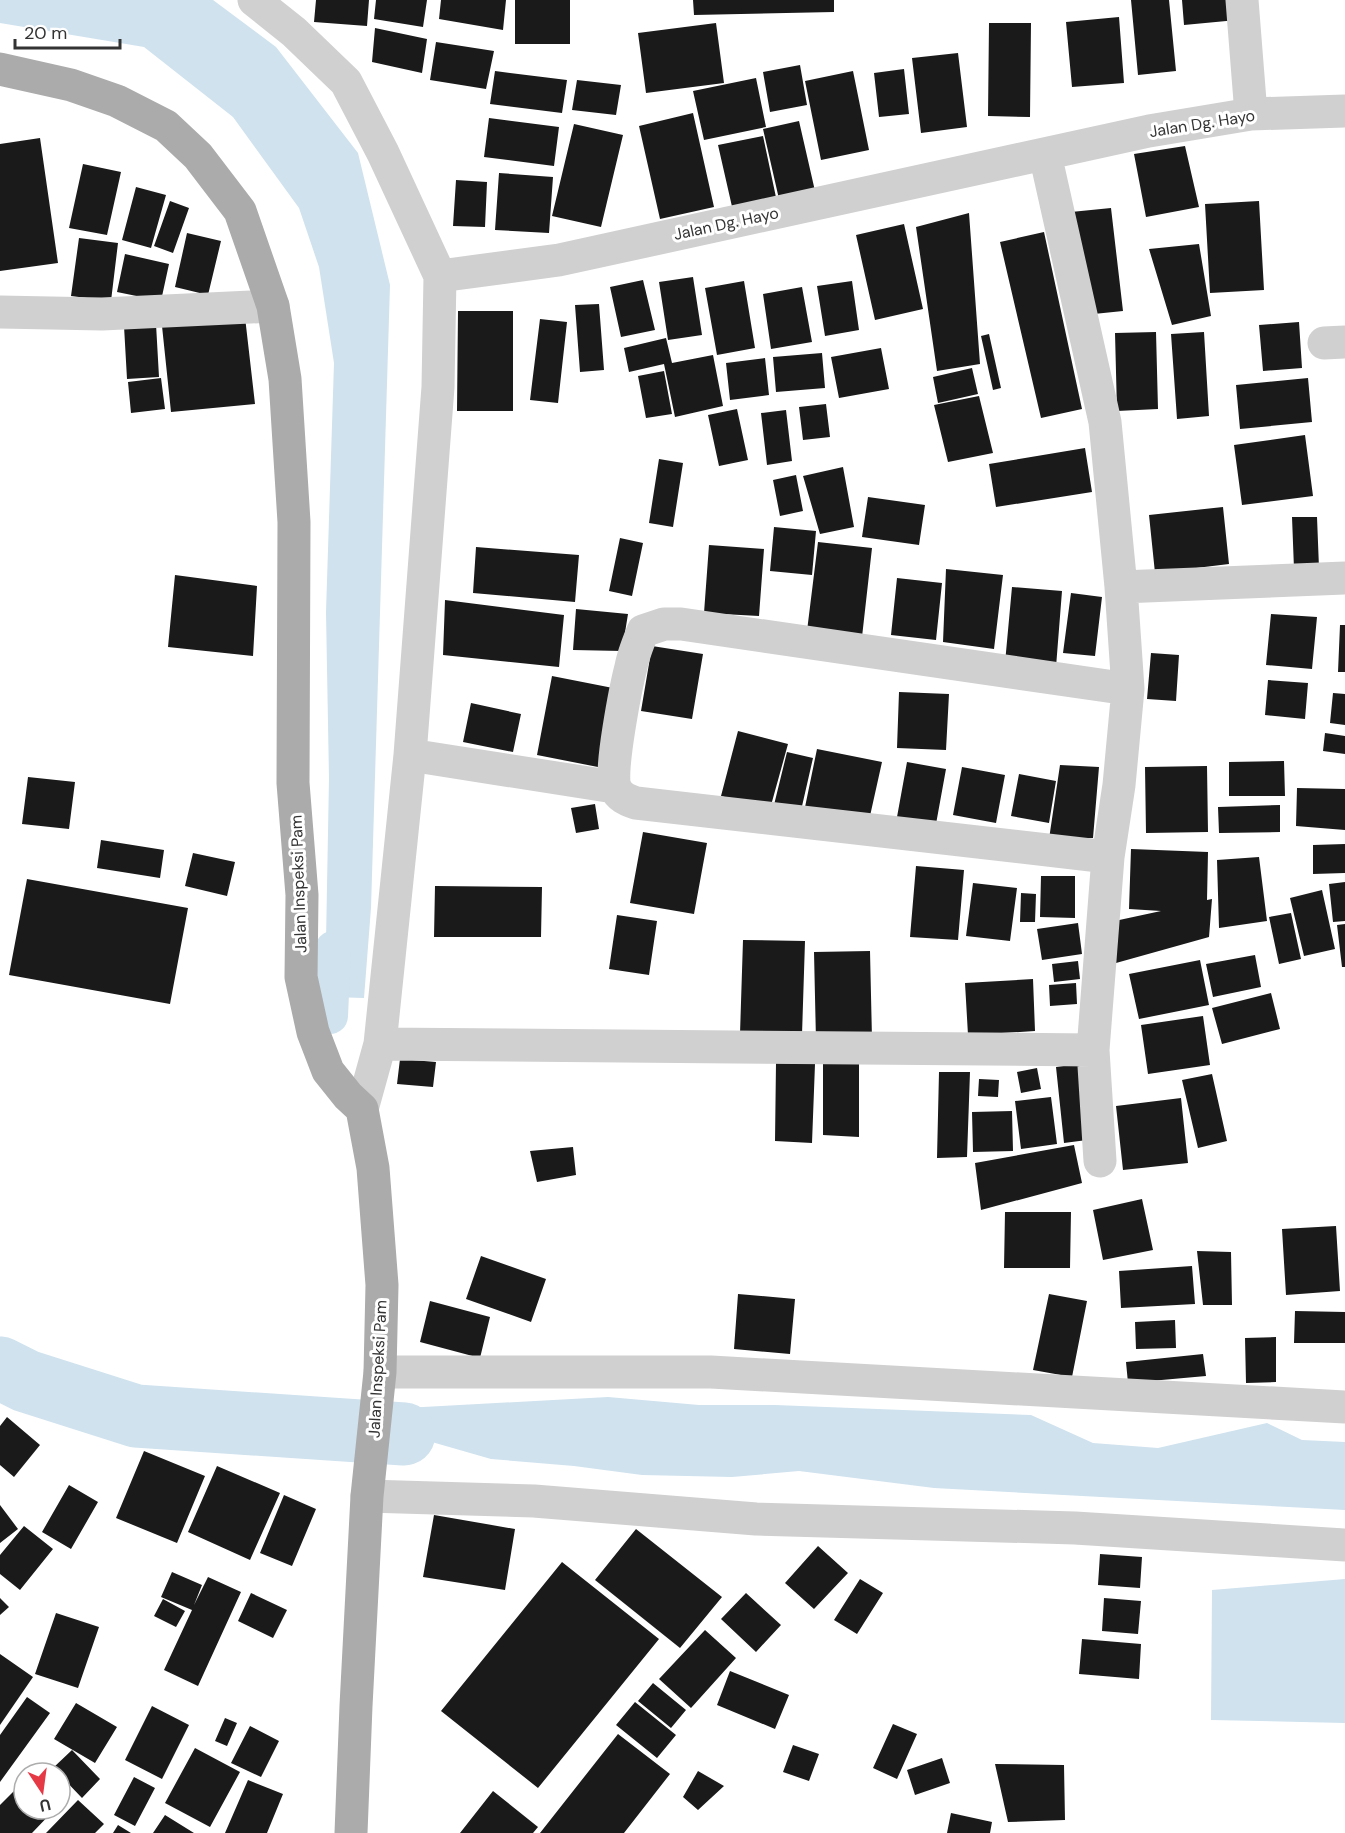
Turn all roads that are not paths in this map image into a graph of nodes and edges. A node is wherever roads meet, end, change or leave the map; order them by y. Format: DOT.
graph roads {
  1 [pos="254,0"];
  2 [pos="1242,0"];
  3 [pos="0,69"];
  4 [pos="1345,111"];
  5 [pos="1251,114"];
  6 [pos="1045,154"];
  7 [pos="440,276"];
  8 [pos="273,306"];
  9 [pos="0,312"];
  10 [pos="1345,578"];
  11 [pos="1121,586"];
  12 [pos="1128,689"];
  13 [pos="410,756"];
  14 [pos="614,787"];
  15 [pos="1108,857"];
  16 [pos="380,1044"];
  17 [pos="1093,1050"];
  18 [pos="362,1109"];
  19 [pos="1100,1161"];
  20 [pos="380,1372"];
  21 [pos="1345,1407"];
  22 [pos="368,1496"];
  23 [pos="1345,1545"];
  24 [pos="351,1833"];
  1 -- 7 [label="street"];
  2 -- 5 [label="street"];
  3 -- 8 [label="main road, Jalan Inspeksi Pam"];
  4 -- 5 [label="street, Jalan Dg. Hayo"];
  5 -- 6 [label="street, Jalan Dg. Hayo"];
  6 -- 7 [label="street, Jalan Dg. Hayo"];
  6 -- 11 [label="street"];
  7 -- 13 [label="street"];
  8 -- 9 [label="street"];
  8 -- 18 [label="main road, Jalan Inspeksi Pam"];
  10 -- 11 [label="street"];
  11 -- 12 [label="street"];
  12 -- 14 [label="street"];
  12 -- 15 [label="street"];
  13 -- 14 [label="street"];
  13 -- 16 [label="street"];
  14 -- 15 [label="street"];
  15 -- 17 [label="street"];
  16 -- 17 [label="street"];
  16 -- 18 [label="street"];
  17 -- 19 [label="street"];
  18 -- 20 [label="main road, Jalan Inspeksi Pam"];
  20 -- 21 [label="street"];
  20 -- 22 [label="main road, Jalan Inspeksi Pam"];
  22 -- 23 [label="street"];
  22 -- 24 [label="main road, Jalan Inspeksi Pam"];
}
